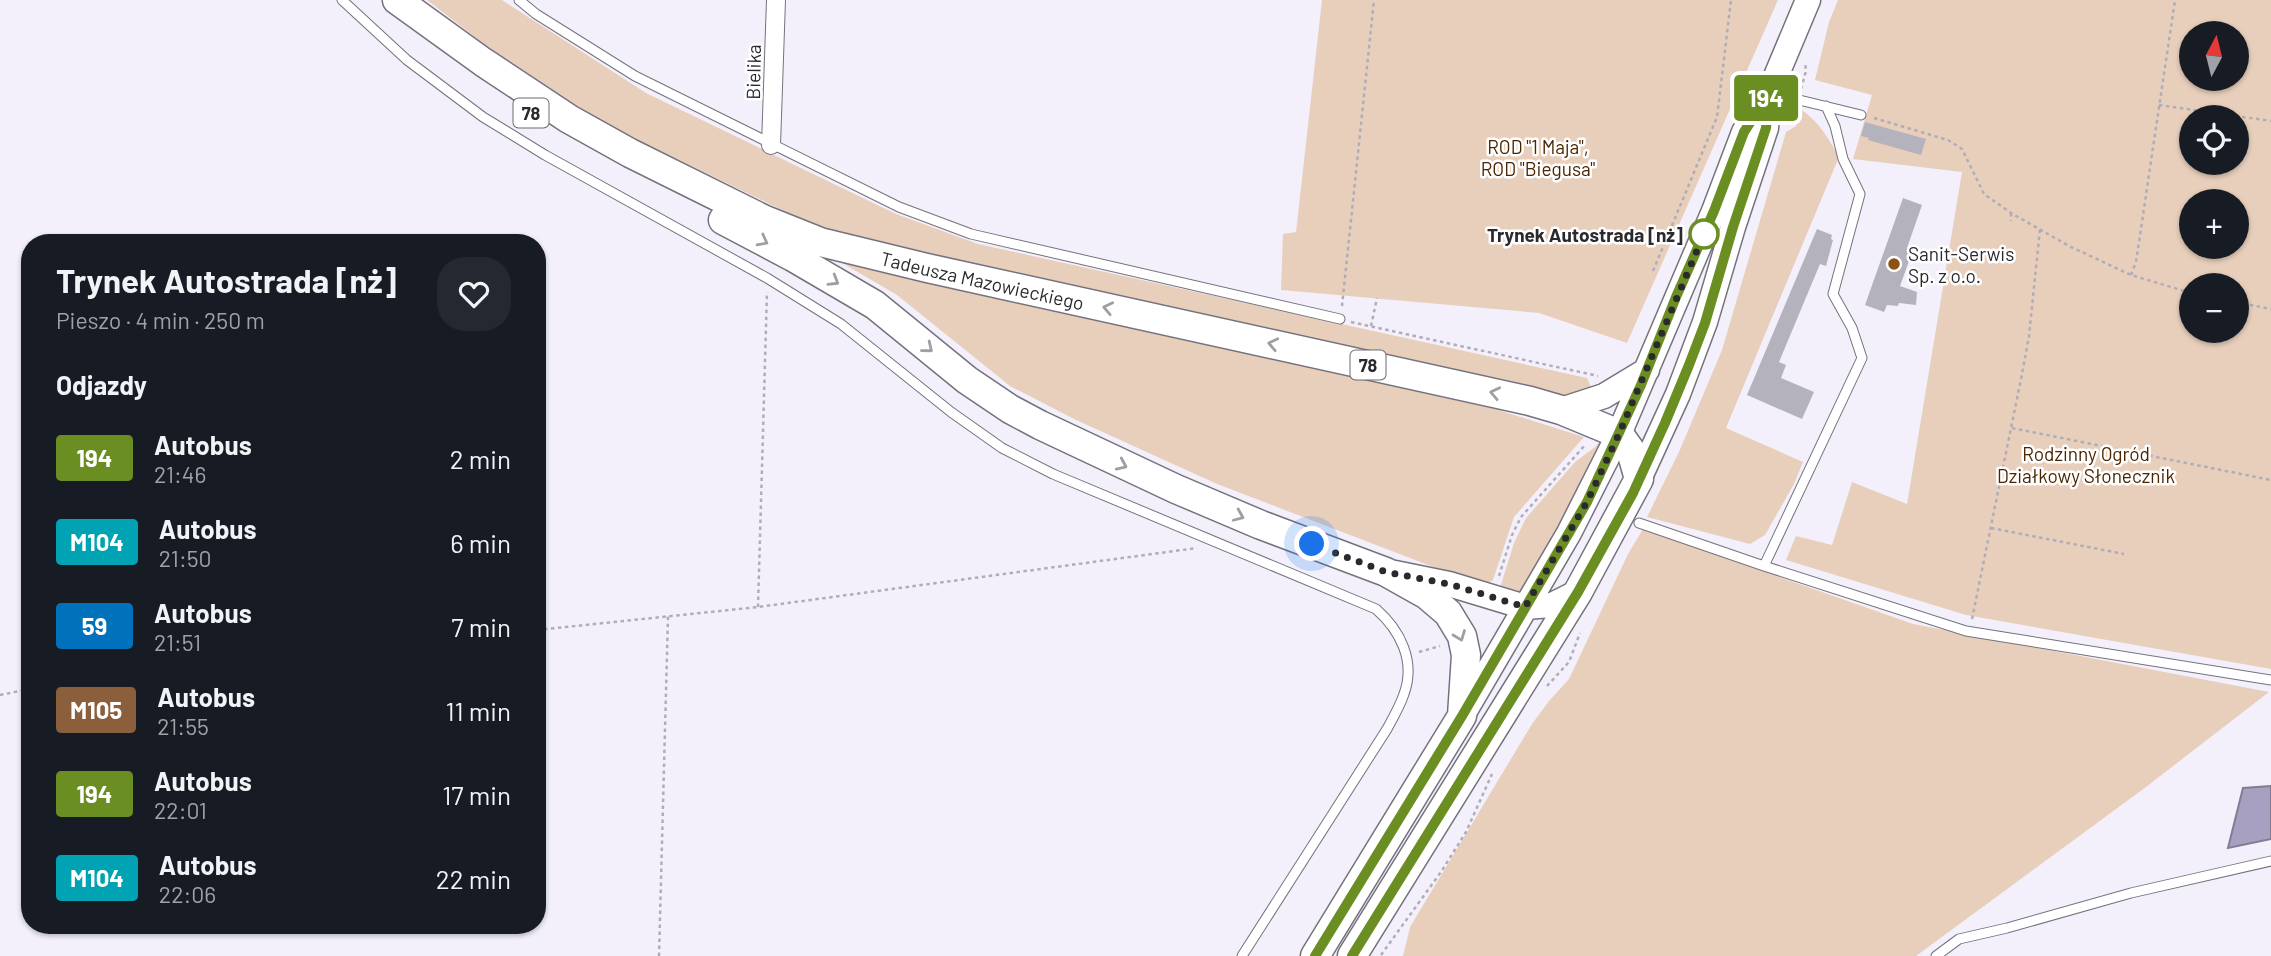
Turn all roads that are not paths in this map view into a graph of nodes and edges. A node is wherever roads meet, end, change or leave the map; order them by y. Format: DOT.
graph roads {
  1 [pos="342,0"];
  2 [pos="389,0"];
  3 [pos="397,0"];
  4 [pos="519,0"];
  5 [pos="776,0"];
  6 [pos="1808,0"];
  7 [pos="1769,93"];
  8 [pos="1826,106"];
  9 [pos="1861,115"];
  10 [pos="771,145"];
  11 [pos="1340,319"];
  12 [pos="1647,370"];
  13 [pos="1561,410"];
  14 [pos="1606,435"];
  15 [pos="1639,479"];
  16 [pos="1639,523"];
  17 [pos="1764,566"];
  18 [pos="1386,572"];
  19 [pos="1578,592"];
  20 [pos="1525,607"];
  21 [pos="2271,680"];
  22 [pos="1462,716"];
  23 [pos="2271,861"];
  24 [pos="1242,956"];
  25 [pos="1315,956"];
  26 [pos="1352,956"];
  27 [pos="1936,956"];
  1 -- 24 [label="lane"];
  2 -- 18 [label="main road, 78, one-way"];
  13 -- 3 [label="main road, Tadeusza Mazowieckiego / 78, one-way"];
  4 -- 10 [label="lane"];
  5 -- 10 [label="street, Bielika"];
  6 -- 7 [label="main road"];
  7 -- 8 [label="lane"];
  7 -- 12 [label="main road"];
  7 -- 15 [label="main road"];
  8 -- 9 [label="lane"];
  8 -- 17 [label="lane"];
  10 -- 11 [label="lane"];
  12 -- 13 [label="main road"];
  12 -- 14 [label="main road"];
  13 -- 14 [label="main road, Tadeusza Mazowieckiego / 78"];
  14 -- 15 [label="main road"];
  14 -- 20 [label="main road"];
  15 -- 19 [label="main road"];
  16 -- 17 [label="lane"];
  17 -- 21 [label="lane"];
  18 -- 20 [label="main road"];
  18 -- 22 [label="main road, 78, one-way"];
  19 -- 20 [label="main road"];
  19 -- 26 [label="main road"];
  20 -- 22 [label="main road"];
  22 -- 25 [label="main road, 78"];
  23 -- 27 [label="lane"];
}
